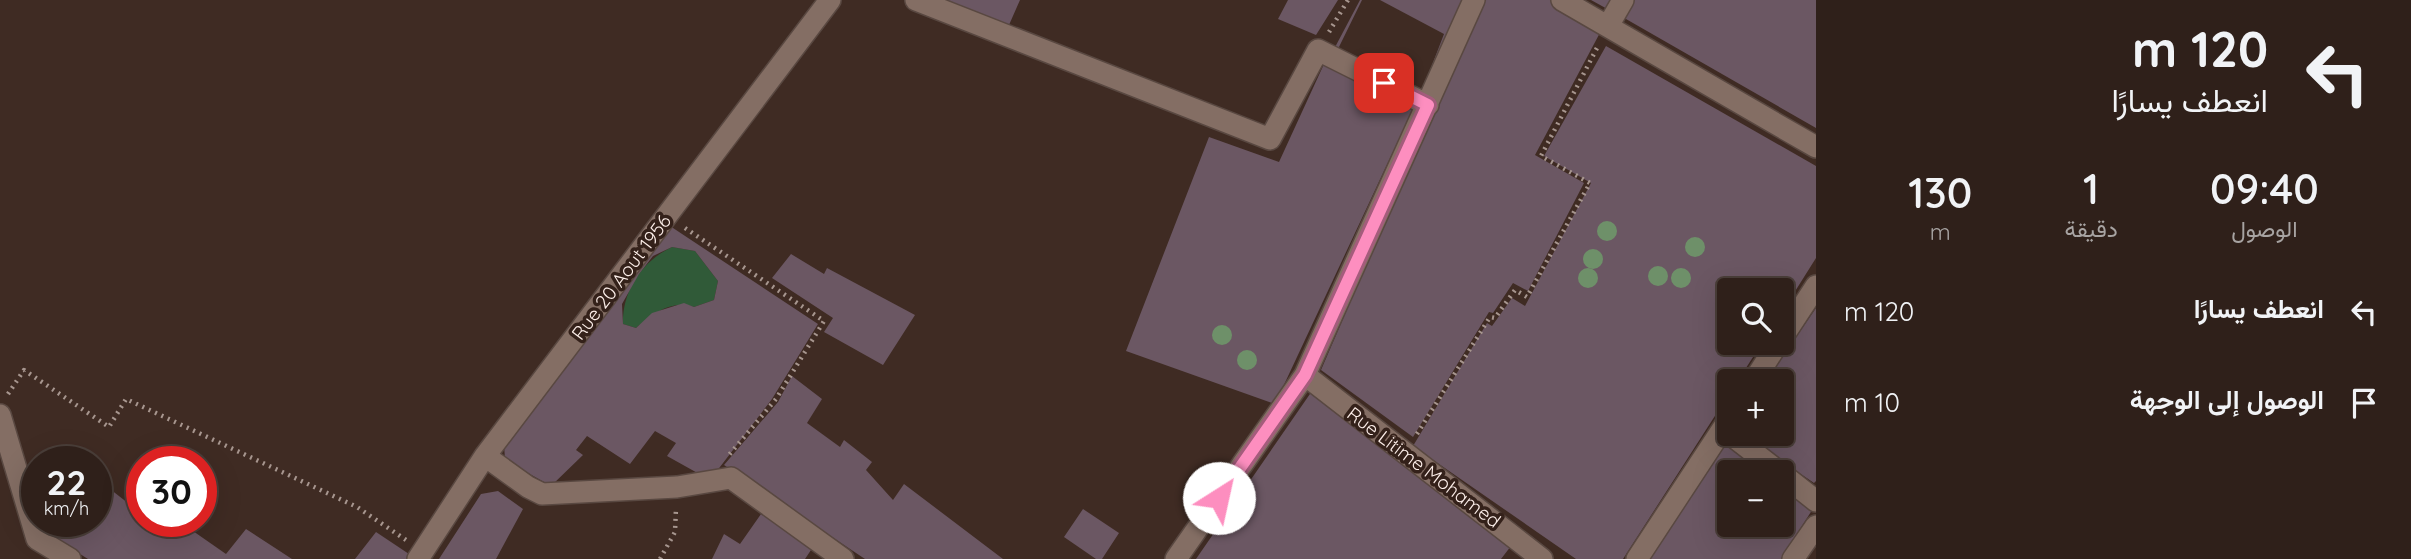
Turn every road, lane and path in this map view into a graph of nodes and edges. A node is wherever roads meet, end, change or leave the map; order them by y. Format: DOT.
graph roads {
  1 [pos="830,0"];
  2 [pos="916,0"];
  3 [pos="1348,0"];
  4 [pos="1474,0"];
  5 [pos="1562,0"];
  6 [pos="1623,0"];
  7 [pos="1608,26"];
  8 [pos="1318,50"];
  9 [pos="1428,105"];
  10 [pos="1816,146"];
  11 [pos="667,216"];
  12 [pos="1816,286"];
  13 [pos="1794,320"];
  14 [pos="1305,375"];
  15 [pos="0,402"];
  16 [pos="0,415"];
  17 [pos="1717,445"];
  18 [pos="1748,446"];
  19 [pos="1405,453"];
  20 [pos="485,456"];
  21 [pos="1765,460"];
  22 [pos="716,480"];
  23 [pos="1794,484"];
  24 [pos="677,487"];
  25 [pos="1816,501"];
  26 [pos="1816,526"];
  27 [pos="70,559"];
  28 [pos="418,559"];
  29 [pos="660,559"];
  30 [pos="843,559"];
  31 [pos="1176,559"];
  32 [pos="1542,559"];
  33 [pos="1637,559"];
  34 [pos="1793,559"];
  1 -- 11 [label="street, Rue 20 Aout 1956"];
  2 -- 8 [label="street"];
  3 -- 8 [label="path"];
  4 -- 9 [label="street"];
  5 -- 7 [label="street"];
  6 -- 7 [label="street"];
  7 -- 10 [label="street"];
  7 -- 19 [label="path"];
  8 -- 9 [label="street"];
  9 -- 14 [label="street"];
  11 -- 20 [label="street, Rue 20 Aout 1956"];
  11 -- 22 [label="path"];
  12 -- 13 [label="street"];
  14 -- 19 [label="street, Rue Litime Mohamed"];
  14 -- 31 [label="street"];
  15 -- 28 [label="path"];
  16 -- 27 [label="street"];
  17 -- 33 [label="street"];
  18 -- 21 [label="street"];
  19 -- 32 [label="street, Rue Litime Mohamed"];
  20 -- 24 [label="street"];
  20 -- 28 [label="street, Rue 20 Aout 1956"];
  22 -- 24 [label="street"];
  22 -- 30 [label="street"];
  23 -- 25 [label="street"];
  24 -- 29 [label="path"];
  26 -- 34 [label="street"];
}
